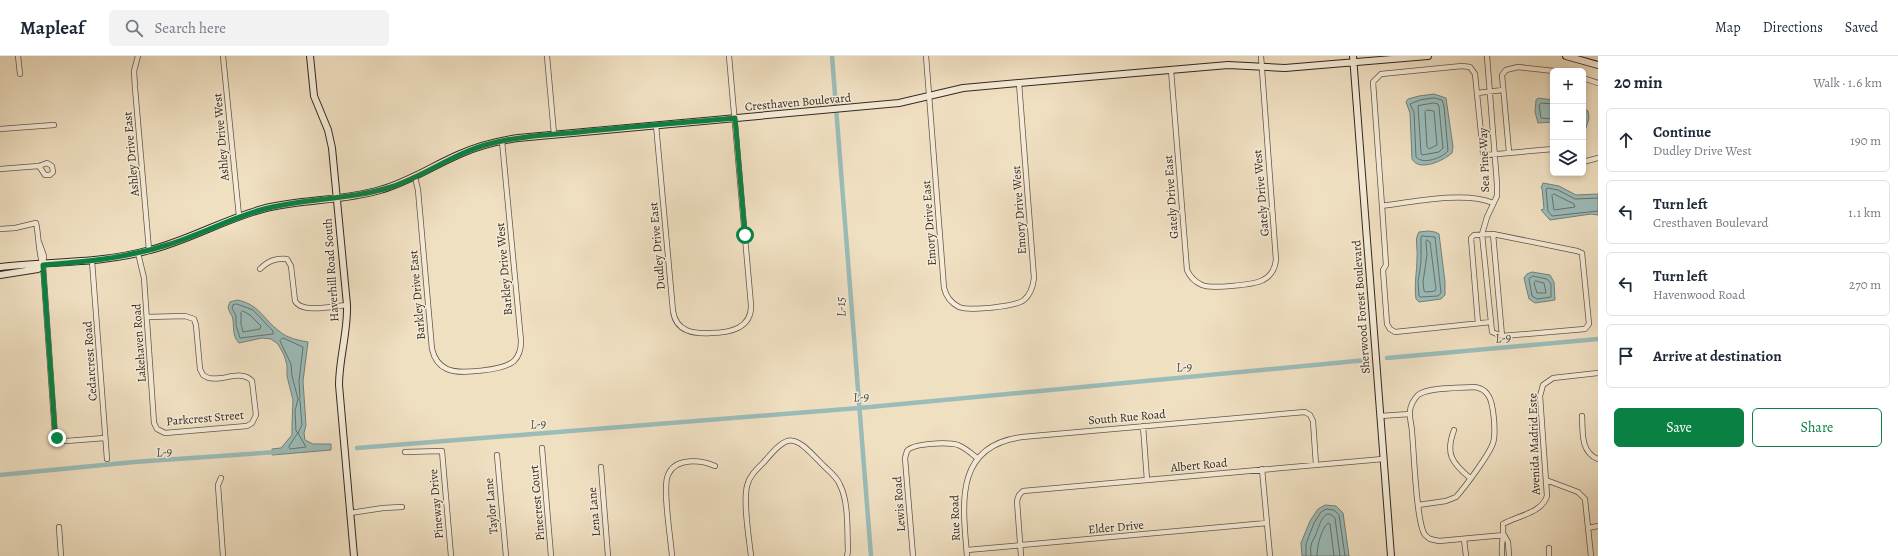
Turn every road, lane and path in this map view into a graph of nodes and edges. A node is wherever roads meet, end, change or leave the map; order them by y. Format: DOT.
graph roads {
  1 [pos="18,56"];
  2 [pos="138,56"];
  3 [pos="223,56"];
  4 [pos="310,56"];
  5 [pos="547,56"];
  6 [pos="729,56"];
  7 [pos="926,56"];
  8 [pos="1261,56"];
  9 [pos="1428,56"];
  10 [pos="1487,56"];
  11 [pos="1566,56"];
  12 [pos="1354,59"];
  13 [pos="1598,65"];
  14 [pos="1261,67"];
  15 [pos="1171,70"];
  16 [pos="1550,71"];
  17 [pos="20,74"];
  18 [pos="1586,79"];
  19 [pos="1019,83"];
  20 [pos="1598,83"];
  21 [pos="1503,90"];
  22 [pos="1490,91"];
  23 [pos="1477,93"];
  24 [pos="929,97"];
  25 [pos="735,118"];
  26 [pos="54,125"];
  27 [pos="656,125"];
  28 [pos="0,129"];
  29 [pos="554,134"];
  30 [pos="502,141"];
  31 [pos="1550,149"];
  32 [pos="1509,152"];
  33 [pos="1496,154"];
  34 [pos="1598,158"];
  35 [pos="1586,161"];
  36 [pos="39,166"];
  37 [pos="0,169"];
  38 [pos="415,177"];
  39 [pos="337,198"];
  40 [pos="1493,203"];
  41 [pos="1382,206"];
  42 [pos="239,216"];
  43 [pos="0,229"];
  44 [pos="1482,234"];
  45 [pos="1493,234"];
  46 [pos="150,250"];
  47 [pos="138,253"];
  48 [pos="92,261"];
  49 [pos="43,265"];
  50 [pos="0,267"];
  51 [pos="260,269"];
  52 [pos="0,275"];
  53 [pos="1232,285"];
  54 [pos="346,305"];
  55 [pos="994,306"];
  56 [pos="147,317"];
  57 [pos="1491,322"];
  58 [pos="1478,323"];
  59 [pos="1502,336"];
  60 [pos="482,370"];
  61 [pos="1598,373"];
  62 [pos="1410,414"];
  63 [pos="1380,416"];
  64 [pos="1582,416"];
  65 [pos="1143,426"];
  66 [pos="1454,430"];
  67 [pos="159,431"];
  68 [pos="106,438"];
  69 [pos="542,448"];
  70 [pos="405,452"];
  71 [pos="497,455"];
  72 [pos="107,459"];
  73 [pos="978,459"];
  74 [pos="1383,459"];
  75 [pos="1598,459"];
  76 [pos="1316,465"];
  77 [pos="715,466"];
  78 [pos="601,467"];
  79 [pos="1262,469"];
  80 [pos="221,478"];
  81 [pos="1470,478"];
  82 [pos="1147,480"];
  83 [pos="1546,480"];
  84 [pos="1418,504"];
  85 [pos="402,507"];
  86 [pos="350,513"];
  87 [pos="1267,523"];
  88 [pos="1598,526"];
  89 [pos="59,527"];
  90 [pos="1588,528"];
  91 [pos="1504,535"];
  92 [pos="1464,539"];
  93 [pos="1020,545"];
  94 [pos="1549,548"];
  95 [pos="967,550"];
  96 [pos="61,556"];
  97 [pos="223,556"];
  98 [pos="354,556"];
  99 [pos="451,556"];
  100 [pos="506,556"];
  101 [pos="551,556"];
  102 [pos="608,556"];
  103 [pos="672,556"];
  104 [pos="751,556"];
  105 [pos="847,556"];
  106 [pos="913,556"];
  107 [pos="967,556"];
  108 [pos="1021,556"];
  109 [pos="1270,556"];
  110 [pos="1391,556"];
  111 [pos="1466,556"];
  112 [pos="1502,556"];
  113 [pos="1509,556"];
  114 [pos="1549,556"];
  115 [pos="1591,556"];
  1 -- 17 [label="street"];
  2 -- 46 [label="street, Ashley Drive East"];
  3 -- 42 [label="street, Ashley Drive West"];
  4 -- 39 [label="street, Haverhill Road South"];
  5 -- 29 [label="street"];
  6 -- 25 [label="street"];
  7 -- 24 [label="street, Emory Drive East"];
  8 -- 14 [label="street, Gately Drive West"];
  9 -- 12 [label="street, Cresthaven Boulevard"];
  10 -- 22 [label="street, Sea Pine Way"];
  11 -- 13 [label="street"];
  12 -- 14 [label="street, Cresthaven Boulevard"];
  12 -- 63 [label="street, Sherwood Forest Boulevard"];
  14 -- 15 [label="street, Cresthaven Boulevard"];
  14 -- 53 [label="street, Gately Drive West"];
  15 -- 19 [label="street, Cresthaven Boulevard"];
  15 -- 53 [label="street, Gately Drive East"];
  16 -- 21 [label="street"];
  18 -- 20 [label="street"];
  19 -- 24 [label="street, Cresthaven Boulevard"];
  19 -- 55 [label="street, Emory Drive West"];
  21 -- 22 [label="street"];
  21 -- 32 [label="street"];
  22 -- 23 [label="street"];
  22 -- 33 [label="street, Sea Pine Way"];
  23 -- 33 [label="street"];
  23 -- 41 [label="street"];
  24 -- 25 [label="street, Cresthaven Boulevard"];
  24 -- 55 [label="street, Emory Drive East"];
  25 -- 27 [label="street, Cresthaven Boulevard"];
  25 -- 27 [label="street, Dudley Drive East"];
  26 -- 28 [label="street"];
  27 -- 29 [label="street, Cresthaven Boulevard"];
  29 -- 30 [label="street, Cresthaven Boulevard"];
  30 -- 38 [label="street, Cresthaven Boulevard"];
  30 -- 60 [label="street, Barkley Drive West"];
  31 -- 32 [label="street"];
  32 -- 33 [label="street"];
  33 -- 40 [label="street, Sea Pine Way"];
  34 -- 35 [label="street"];
  36 -- 37 [label="street"];
  38 -- 39 [label="street, Cresthaven Boulevard"];
  38 -- 60 [label="street, Barkley Drive East"];
  39 -- 42 [label="street, Cresthaven Boulevard"];
  39 -- 54 [label="street, Haverhill Road South"];
  40 -- 41 [label="street"];
  40 -- 44 [label="street, Sea Pine Way"];
  41 -- 58 [label="street"];
  42 -- 46 [label="street, Cresthaven Boulevard"];
  43 -- 49 [label="street"];
  44 -- 45 [label="street"];
  44 -- 57 [label="street, Sea Pine Way"];
  44 -- 58 [label="street"];
  45 -- 59 [label="street"];
  45 -- 59 [label="street"];
  46 -- 47 [label="street, Cresthaven Boulevard"];
  47 -- 48 [label="street, Cresthaven Boulevard"];
  47 -- 56 [label="street, Lakehaven Road"];
  48 -- 49 [label="street, Cresthaven Boulevard"];
  48 -- 68 [label="street, Cedarcrest Road"];
  49 -- 50 [label="street, Cresthaven Boulevard"];
  49 -- 52 [label="street, Cresthaven Boulevard"];
  49 -- 68 [label="street"];
  51 -- 54 [label="street"];
  54 -- 86 [label="street, Haverhill Road South"];
  56 -- 67 [label="street, Lakehaven Road"];
  56 -- 67 [label="street, Parkcrest Street"];
  57 -- 58 [label="street"];
  57 -- 59 [label="street, Sea Pine Way"];
  61 -- 83 [label="street, Avenida Madrid Este"];
  62 -- 63 [label="street"];
  62 -- 81 [label="street"];
  62 -- 84 [label="street"];
  63 -- 74 [label="street, Sherwood Forest Boulevard"];
  64 -- 75 [label="street"];
  65 -- 73 [label="street, South Rue Road"];
  65 -- 76 [label="street, South Rue Road"];
  65 -- 82 [label="street"];
  66 -- 81 [label="street"];
  68 -- 72 [label="street, Cedarcrest Road"];
  69 -- 101 [label="street, Pinecrest Court"];
  70 -- 99 [label="street, Pineway Drive"];
  71 -- 100 [label="street, Taylor Lane"];
  73 -- 95 [label="street, Rue Road"];
  73 -- 106 [label="street, Lewis Road"];
  74 -- 76 [label="street, Albert Road"];
  74 -- 110 [label="street, Sherwood Forest Boulevard"];
  76 -- 79 [label="street, Albert Road"];
  77 -- 103 [label="street"];
  78 -- 102 [label="street, Lena Lane"];
  79 -- 82 [label="street, Albert Road"];
  79 -- 87 [label="street"];
  80 -- 97 [label="street"];
  81 -- 84 [label="street"];
  82 -- 93 [label="street, Albert Road"];
  83 -- 90 [label="street"];
  83 -- 91 [label="street, Avenida Madrid Este"];
  84 -- 92 [label="street"];
  85 -- 86 [label="street"];
  86 -- 98 [label="street, Haverhill Road South"];
  87 -- 93 [label="street, Elder Drive"];
  87 -- 109 [label="street"];
  88 -- 90 [label="street"];
  89 -- 96 [label="street"];
  90 -- 115 [label="street"];
  91 -- 92 [label="street"];
  91 -- 112 [label="street"];
  91 -- 113 [label="street"];
  92 -- 111 [label="street"];
  93 -- 95 [label="street, Elder Drive"];
  93 -- 108 [label="street"];
  94 -- 114 [label="street"];
  95 -- 107 [label="street, Rue Road"];
  104 -- 105 [label="street"];
}
